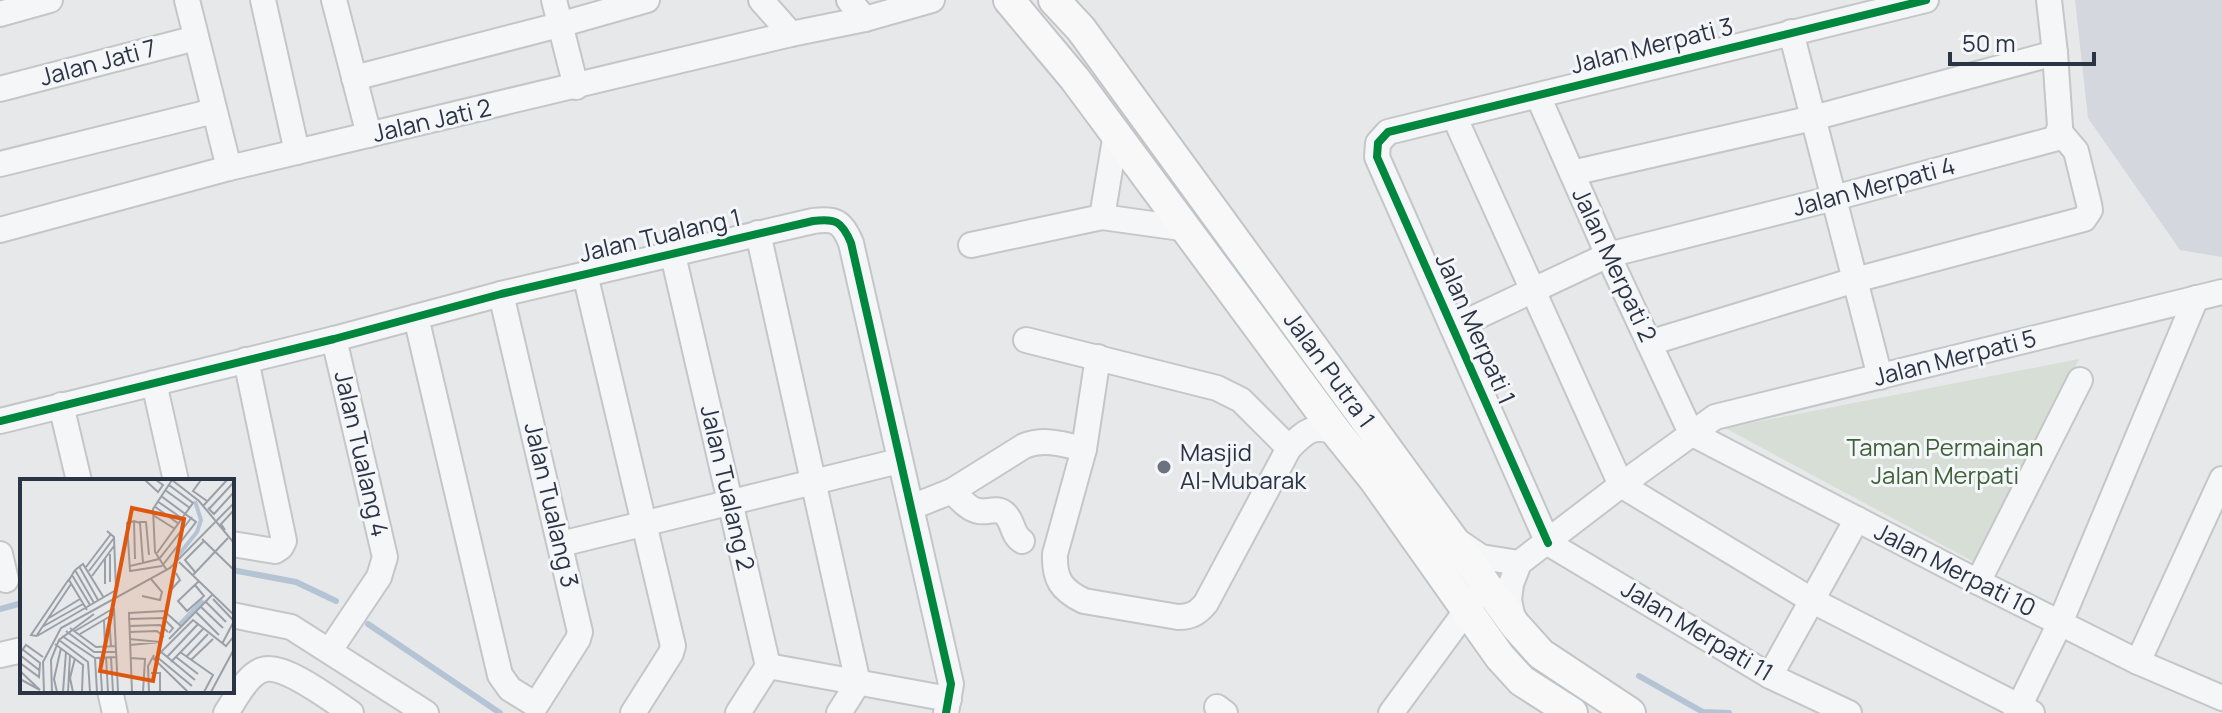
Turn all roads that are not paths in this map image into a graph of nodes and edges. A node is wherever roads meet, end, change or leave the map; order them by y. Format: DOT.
graph roads {
  1 [pos="50,0"];
  2 [pos="187,0"];
  3 [pos="263,0"];
  4 [pos="334,0"];
  5 [pos="554,0"];
  6 [pos="647,0"];
  7 [pos="761,0"];
  8 [pos="932,0"];
  9 [pos="1009,0"];
  10 [pos="1054,0"];
  11 [pos="1926,0"];
  12 [pos="2049,0"];
  13 [pos="857,9"];
  14 [pos="0,14"];
  15 [pos="559,25"];
  16 [pos="1791,32"];
  17 [pos="791,34"];
  18 [pos="196,38"];
  19 [pos="2055,53"];
  20 [pos="354,78"];
  21 [pos="576,87"];
  22 [pos="0,89"];
  23 [pos="1538,96"];
  24 [pos="214,111"];
  25 [pos="1454,116"];
  26 [pos="1813,118"];
  27 [pos="2059,131"];
  28 [pos="1388,132"];
  29 [pos="1116,133"];
  30 [pos="369,135"];
  31 [pos="297,152"];
  32 [pos="0,164"];
  33 [pos="229,168"];
  34 [pos="1572,173"];
  35 [pos="1834,198"];
  36 [pos="1102,217"];
  37 [pos="1188,229"];
  38 [pos="0,230"];
  39 [pos="758,233"];
  40 [pos="971,245"];
  41 [pos="673,255"];
  42 [pos="1608,255"];
  43 [pos="585,274"];
  44 [pos="1855,280"];
  45 [pos="1533,290"];
  46 [pos="2222,292"];
  47 [pos="501,294"];
  48 [pos="2196,298"];
  49 [pos="416,317"];
  50 [pos="1453,328"];
  51 [pos="334,339"];
  52 [pos="1026,340"];
  53 [pos="1649,343"];
  54 [pos="1098,357"];
  55 [pos="246,360"];
  56 [pos="1880,377"];
  57 [pos="2080,380"];
  58 [pos="154,383"];
  59 [pos="61,405"];
  60 [pos="0,421"];
  61 [pos="1337,433"];
  62 [pos="1691,433"];
  63 [pos="1289,448"];
  64 [pos="1084,449"];
  65 [pos="899,461"];
  66 [pos="79,479"];
  67 [pos="176,479"];
  68 [pos="2222,479"];
  69 [pos="813,482"];
  70 [pos="1621,485"];
  71 [pos="952,491"];
  72 [pos="731,502"];
  73 [pos="912,507"];
  74 [pos="1857,519"];
  75 [pos="646,523"];
  76 [pos="1450,535"];
  77 [pos="1022,541"];
  78 [pos="1548,543"];
  79 [pos="234,544"];
  80 [pos="561,544"];
  81 [pos="0,554"];
  82 [pos="1519,563"];
  83 [pos="9,579"];
  84 [pos="1978,582"];
  85 [pos="1486,585"];
  86 [pos="1813,601"];
  87 [pos="1466,609"];
  88 [pos="234,615"];
  89 [pos="2060,623"];
  90 [pos="1515,625"];
  91 [pos="20,650"];
  92 [pos="330,650"];
  93 [pos="0,655"];
  94 [pos="2138,662"];
  95 [pos="768,666"];
  96 [pos="1770,676"];
  97 [pos="858,683"];
  98 [pos="2220,692"];
  99 [pos="110,693"];
  100 [pos="947,706"];
  101 [pos="339,710"];
  102 [pos="2022,711"];
  103 [pos="115,713"];
  104 [pos="226,713"];
  105 [pos="426,713"];
  106 [pos="633,713"];
  107 [pos="738,713"];
  108 [pos="839,713"];
  109 [pos="1391,713"];
  110 [pos="1572,713"];
  111 [pos="1630,713"];
  112 [pos="1849,713"];
  1 -- 14 [label="street"];
  2 -- 18 [label="street"];
  3 -- 31 [label="street"];
  4 -- 20 [label="street"];
  5 -- 15 [label="street"];
  6 -- 15 [label="street"];
  7 -- 17 [label="street"];
  8 -- 13 [label="street, Jalan Jati 2"];
  9 -- 29 [label="main road, Jalan Putra 1"];
  10 -- 76 [label="main road, Jalan Putra 1"];
  11 -- 16 [label="street, Jalan Merpati 3"];
  12 -- 19 [label="street"];
  13 -- 17 [label="street, Jalan Jati 2"];
  15 -- 20 [label="street"];
  15 -- 21 [label="street"];
  16 -- 23 [label="street, Jalan Merpati 3"];
  16 -- 26 [label="street"];
  17 -- 21 [label="street, Jalan Jati 2"];
  18 -- 22 [label="street, Jalan Jati 7"];
  18 -- 24 [label="street"];
  19 -- 26 [label="street"];
  19 -- 27 [label="street"];
  20 -- 30 [label="street"];
  21 -- 30 [label="street, Jalan Jati 2"];
  23 -- 25 [label="street, Jalan Merpati 3"];
  23 -- 34 [label="street, Jalan Merpati 2"];
  24 -- 32 [label="street"];
  24 -- 33 [label="street"];
  25 -- 28 [label="street, Jalan Merpati 3"];
  25 -- 45 [label="street"];
  26 -- 34 [label="street"];
  26 -- 35 [label="street"];
  27 -- 35 [label="street, Jalan Merpati 4"];
  27 -- 44 [label="street"];
  28 -- 50 [label="street, Jalan Merpati 1"];
  29 -- 36 [label="street"];
  29 -- 37 [label="main road, Jalan Putra 1"];
  30 -- 31 [label="street, Jalan Jati 2"];
  31 -- 33 [label="street, Jalan Jati 2"];
  33 -- 38 [label="street, Jalan Jati 2"];
  34 -- 42 [label="street, Jalan Merpati 2"];
  35 -- 42 [label="street, Jalan Merpati 4"];
  35 -- 44 [label="street"];
  36 -- 37 [label="street"];
  36 -- 40 [label="street"];
  37 -- 61 [label="main road, Jalan Putra 1"];
  39 -- 41 [label="street, Jalan Tualang 1"];
  39 -- 65 [label="street, Jalan Tualang 1"];
  39 -- 69 [label="street"];
  41 -- 43 [label="street, Jalan Tualang 1"];
  41 -- 72 [label="street, Jalan Tualang 2"];
  42 -- 45 [label="street, Jalan Merpati 4"];
  42 -- 53 [label="street, Jalan Merpati 2"];
  43 -- 47 [label="street, Jalan Tualang 1"];
  43 -- 75 [label="street"];
  44 -- 53 [label="street"];
  44 -- 56 [label="street"];
  45 -- 50 [label="street, Jalan Merpati 4"];
  45 -- 70 [label="street"];
  46 -- 48 [label="street, Jalan Merpati 5"];
  47 -- 49 [label="street, Jalan Tualang 1"];
  47 -- 80 [label="street, Jalan Tualang 3"];
  48 -- 56 [label="street, Jalan Merpati 5"];
  48 -- 89 [label="street"];
  49 -- 51 [label="street, Jalan Tualang 1"];
  49 -- 80 [label="street, Jalan Tualang 3"];
  50 -- 78 [label="street, Jalan Merpati 1"];
  51 -- 55 [label="street, Jalan Tualang 1"];
  51 -- 92 [label="street, Jalan Tualang 4"];
  52 -- 54 [label="street"];
  53 -- 62 [label="street, Jalan Merpati 2"];
  54 -- 63 [label="street"];
  54 -- 64 [label="street"];
  55 -- 58 [label="street, Jalan Tualang 1"];
  55 -- 79 [label="street"];
  56 -- 62 [label="street, Jalan Merpati 5"];
  57 -- 84 [label="street"];
  58 -- 59 [label="street, Jalan Tualang 1"];
  58 -- 67 [label="street"];
  59 -- 60 [label="street, Jalan Tualang 1"];
  59 -- 66 [label="street"];
  61 -- 63 [label="street"];
  61 -- 87 [label="main road, Jalan Putra 1"];
  62 -- 70 [label="street, Jalan Merpati 5"];
  62 -- 74 [label="street, Jalan Merpati 10"];
  63 -- 64 [label="street"];
  64 -- 71 [label="street"];
  65 -- 69 [label="street"];
  65 -- 73 [label="street, Jalan Tualang 1"];
  68 -- 94 [label="street"];
  69 -- 72 [label="street"];
  69 -- 97 [label="street"];
  70 -- 78 [label="street, Jalan Merpati 5"];
  70 -- 86 [label="street"];
  71 -- 73 [label="street"];
  71 -- 77 [label="street"];
  72 -- 75 [label="street"];
  72 -- 95 [label="street, Jalan Tualang 2"];
  73 -- 100 [label="street, Jalan Tualang 1"];
  74 -- 84 [label="street, Jalan Merpati 10"];
  74 -- 86 [label="street"];
  75 -- 80 [label="street"];
  75 -- 106 [label="street"];
  76 -- 82 [label="street"];
  76 -- 85 [label="main road, Jalan Putra 1"];
  78 -- 82 [label="street, Jalan Merpati 5"];
  78 -- 96 [label="street, Jalan Merpati 11"];
  81 -- 83 [label="street"];
  82 -- 90 [label="street"];
  84 -- 89 [label="street, Jalan Merpati 10"];
  85 -- 87 [label="street"];
  85 -- 90 [label="main road, Jalan Putra 1"];
  86 -- 96 [label="street"];
  86 -- 102 [label="street"];
  87 -- 109 [label="street"];
  87 -- 110 [label="main road, Jalan Putra 1"];
  88 -- 92 [label="street"];
  89 -- 94 [label="street, Jalan Merpati 10"];
  89 -- 102 [label="street"];
  90 -- 111 [label="main road, Jalan Putra 1"];
  91 -- 93 [label="street"];
  92 -- 105 [label="street"];
  94 -- 98 [label="street, Jalan Merpati 10"];
  95 -- 97 [label="street"];
  95 -- 107 [label="street"];
  96 -- 112 [label="street, Jalan Merpati 11"];
  97 -- 100 [label="street"];
  97 -- 108 [label="street"];
  99 -- 103 [label="street"];
  101 -- 104 [label="street"];
}
